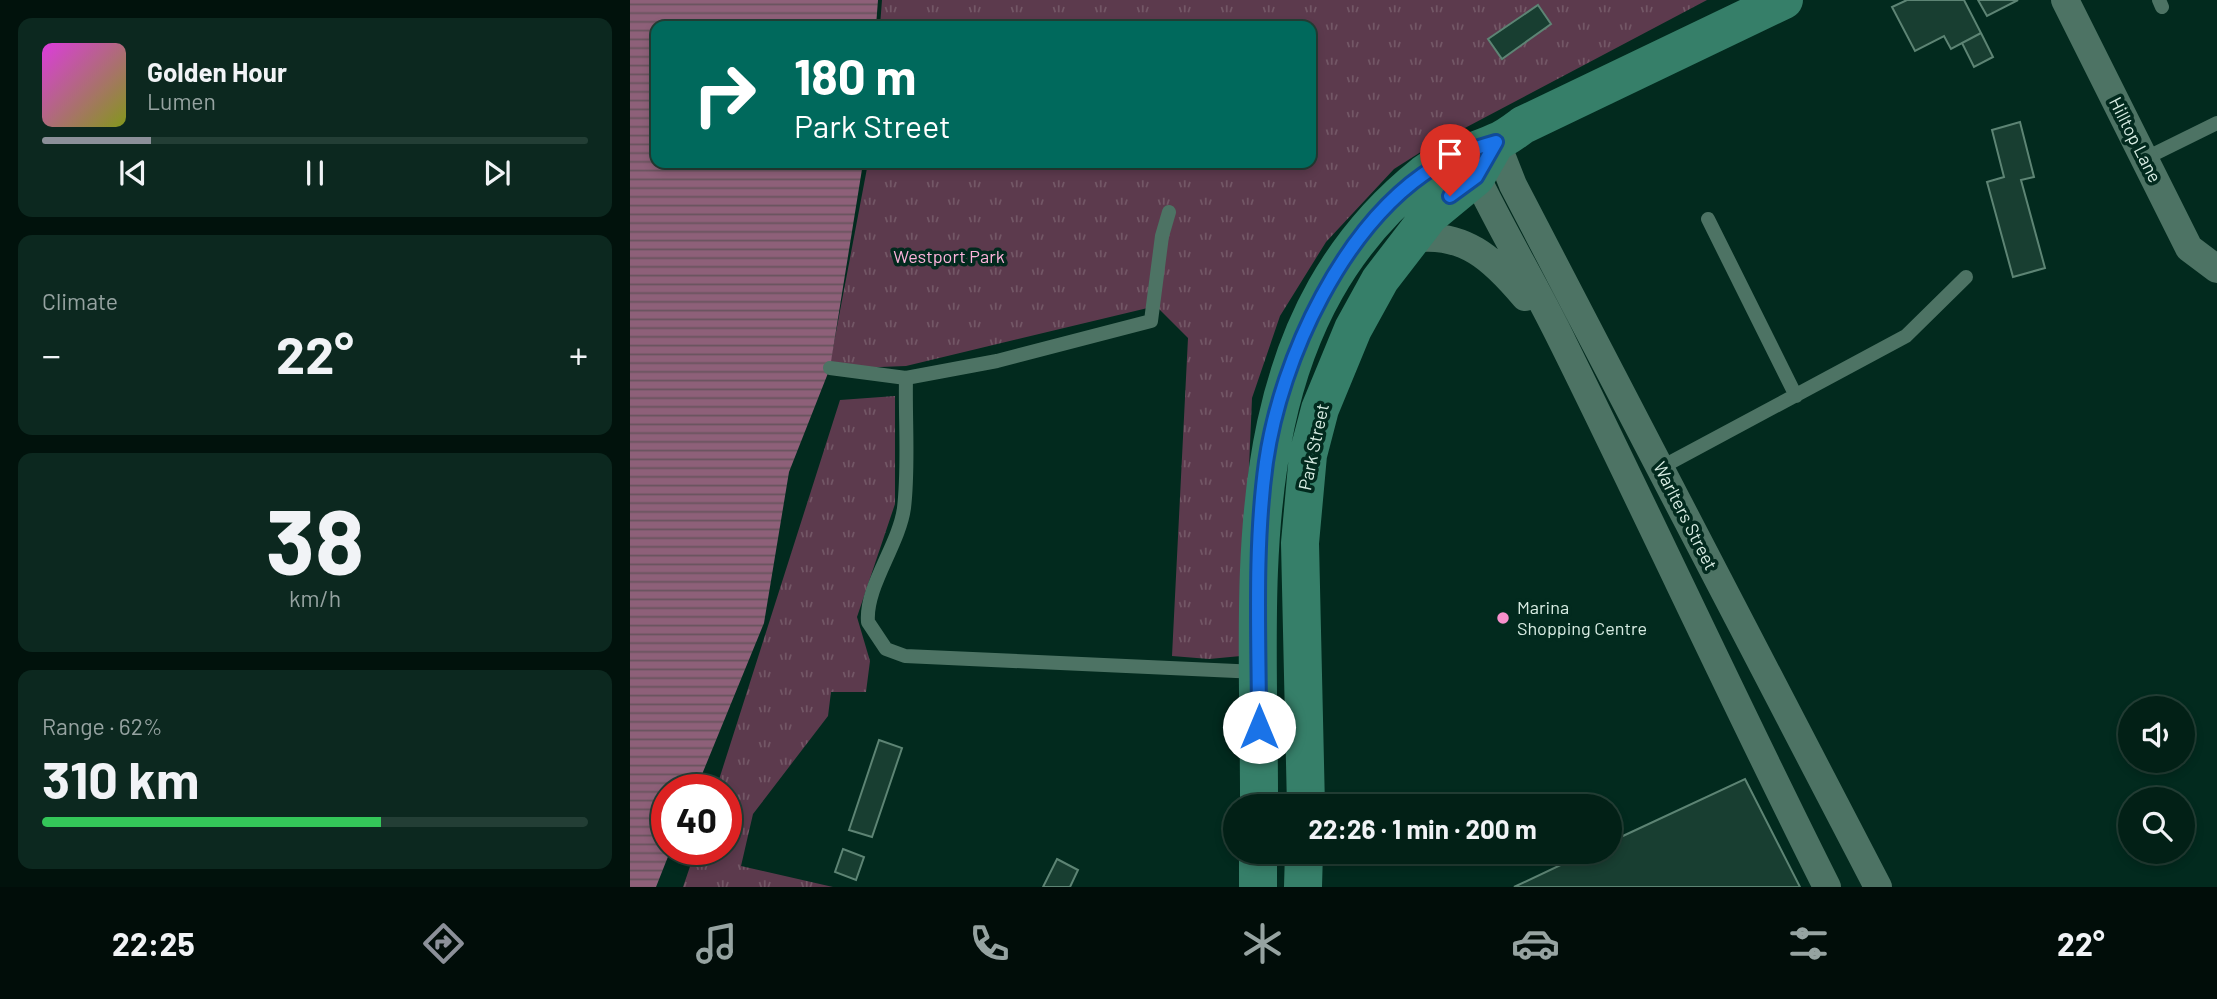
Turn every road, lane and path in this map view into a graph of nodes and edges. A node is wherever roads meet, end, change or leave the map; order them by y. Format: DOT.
graph roads {
  1 [pos="1784,0"];
  2 [pos="2065,0"];
  3 [pos="2217,123"];
  4 [pos="1479,157"];
  5 [pos="2144,159"];
  6 [pos="1169,212"];
  7 [pos="1708,219"];
  8 [pos="1411,239"];
  9 [pos="2217,269"];
  10 [pos="1966,277"];
  11 [pos="1563,342"];
  12 [pos="830,368"];
  13 [pos="906,378"];
  14 [pos="1796,396"];
  15 [pos="1660,468"];
  16 [pos="1259,672"];
  17 [pos="1258,794"];
  18 [pos="1306,794"];
  19 [pos="1258,864"];
  20 [pos="1304,864"];
  21 [pos="1258,887"];
  22 [pos="1303,887"];
  23 [pos="1827,887"];
  24 [pos="1878,887"];
  1 -- 4 [label="street, Park Street"];
  2 -- 5 [label="street, Hilltop Lane"];
  3 -- 5 [label="lane"];
  4 -- 8 [label="street, Park Street"];
  4 -- 11 [label="street, Warlters Street"];
  4 -- 15 [label="street, Warlters Street"];
  4 -- 16 [label="street, Park Street"];
  5 -- 9 [label="street, Hilltop Lane"];
  6 -- 13 [label="lane"];
  7 -- 14 [label="lane"];
  8 -- 11 [label="street, Warlters Street"];
  8 -- 18 [label="street, Park Street"];
  10 -- 14 [label="lane"];
  11 -- 23 [label="street, Warlters Street"];
  12 -- 13 [label="lane"];
  13 -- 16 [label="lane"];
  14 -- 15 [label="lane"];
  15 -- 24 [label="street, Warlters Street"];
  16 -- 17 [label="street, Park Street"];
  19 -- 21 [label="street"];
  20 -- 22 [label="street"];
}
